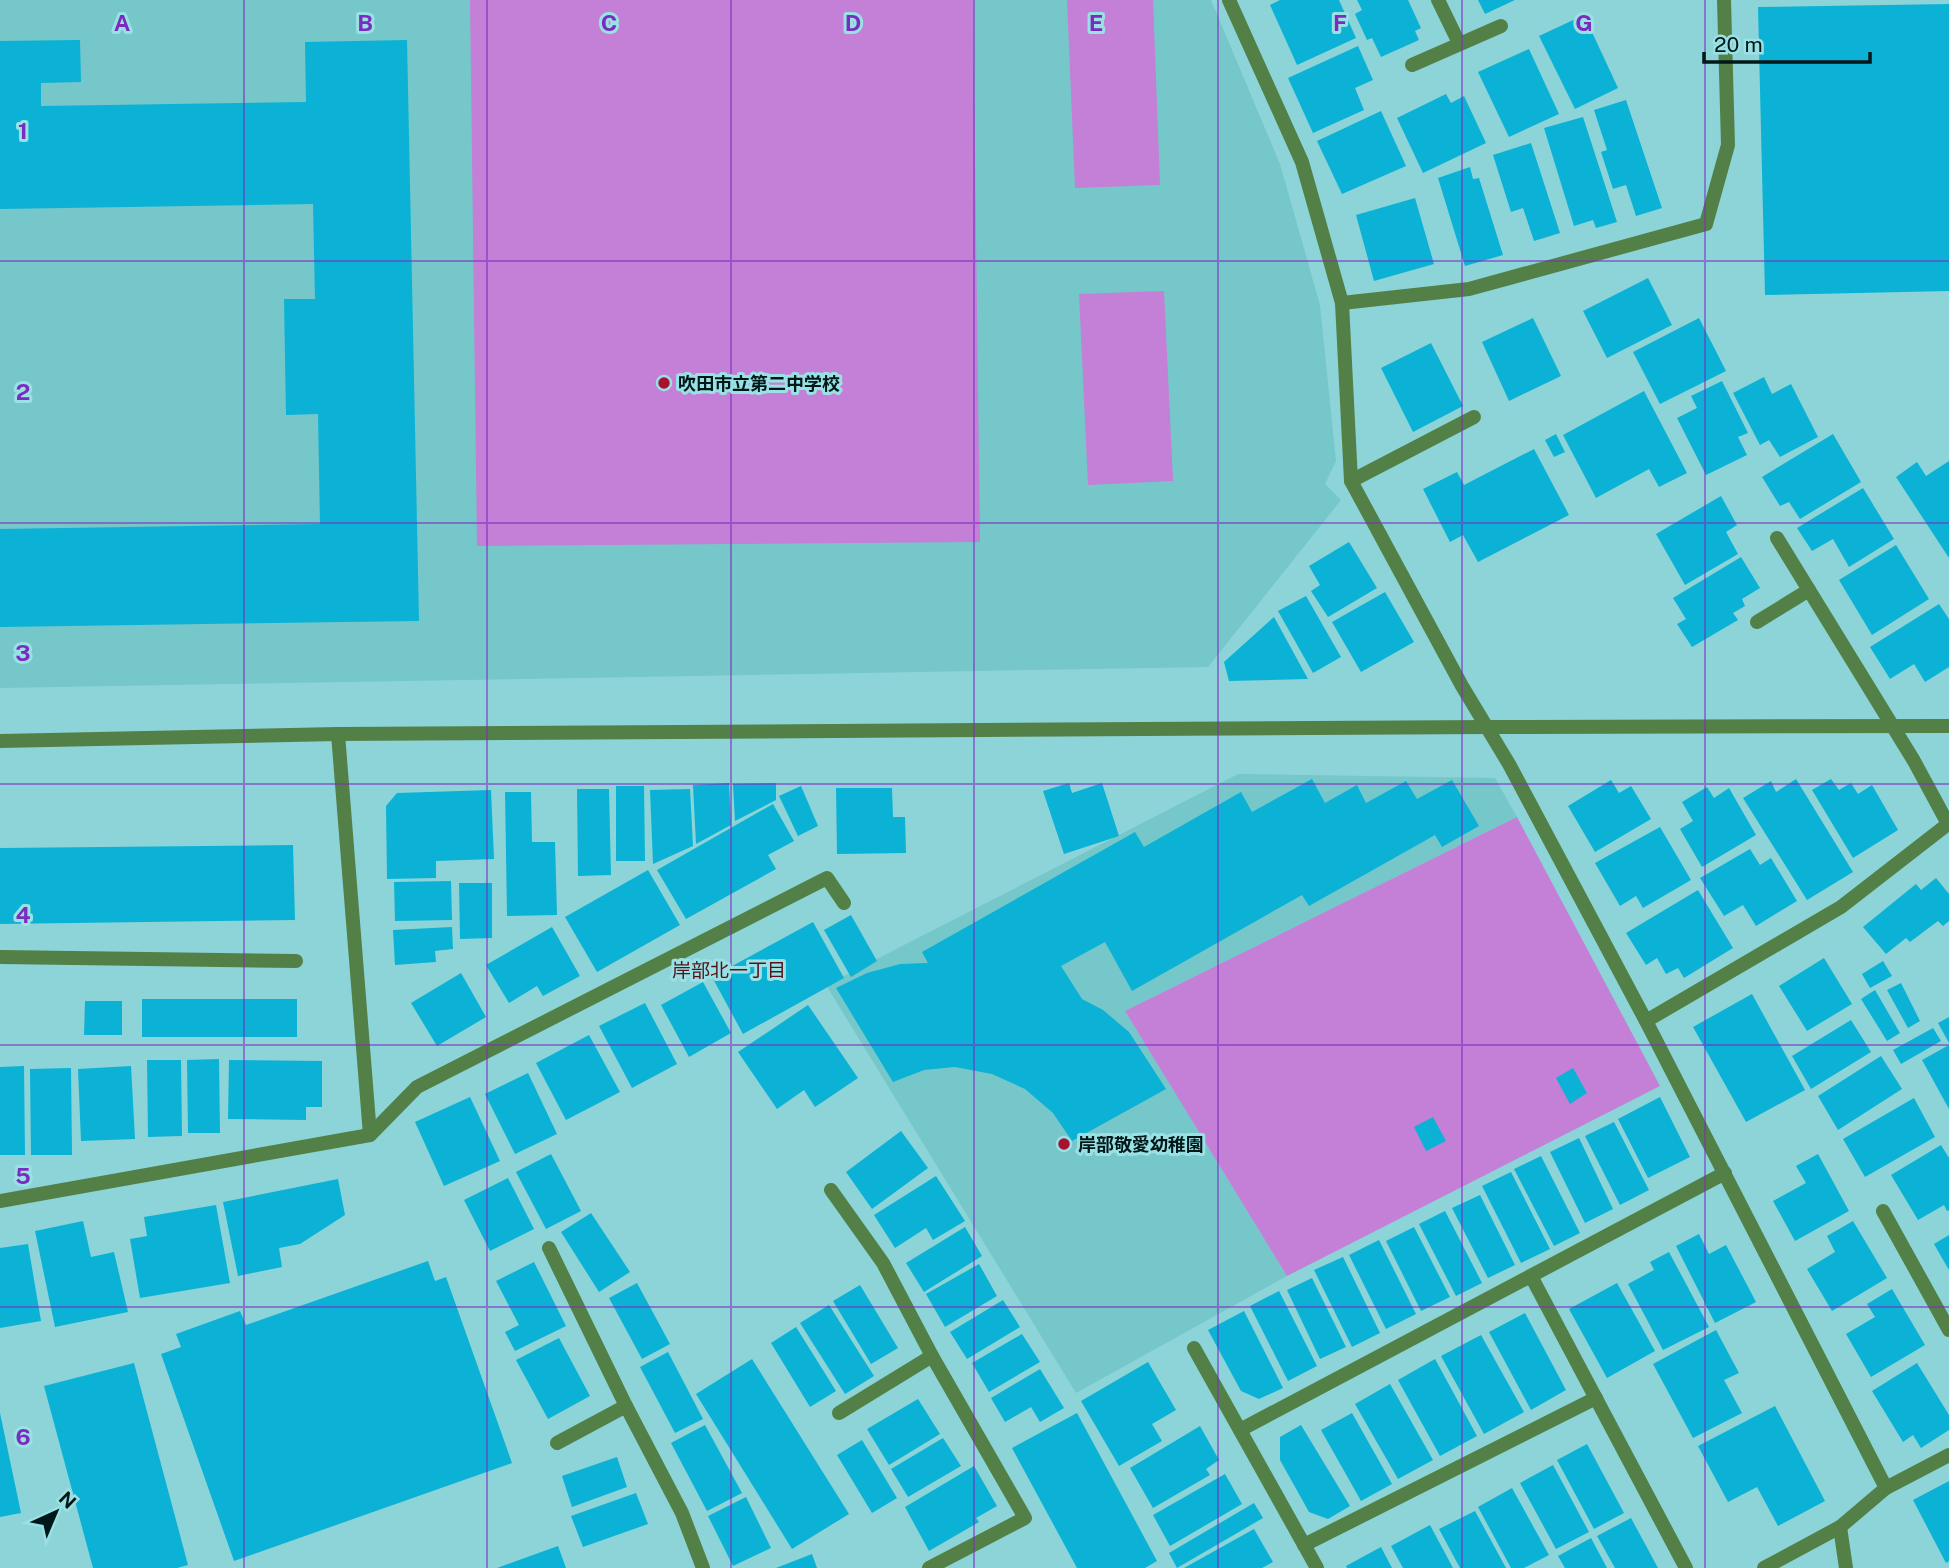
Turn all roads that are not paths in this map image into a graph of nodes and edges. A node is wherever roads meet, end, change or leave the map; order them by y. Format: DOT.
graph roads {
  1 [pos="1229,0"];
  2 [pos="1438,0"];
  3 [pos="1724,0"];
  4 [pos="1501,26"];
  5 [pos="1459,43"];
  6 [pos="1412,65"];
  7 [pos="1342,303"];
  8 [pos="1474,417"];
  9 [pos="1350,481"];
  10 [pos="1777,538"];
  11 [pos="1809,590"];
  12 [pos="1757,622"];
  13 [pos="1892,726"];
  14 [pos="1949,726"];
  15 [pos="1487,727"];
  16 [pos="338,734"];
  17 [pos="0,741"];
  18 [pos="1948,825"];
  19 [pos="844,903"];
  20 [pos="0,957"];
  21 [pos="296,961"];
  22 [pos="1646,1021"];
  23 [pos="370,1135"];
  24 [pos="1726,1173"];
  25 [pos="831,1190"];
  26 [pos="0,1201"];
  27 [pos="1883,1211"];
  28 [pos="549,1248"];
  29 [pos="1531,1276"];
  30 [pos="1949,1330"];
  31 [pos="1194,1348"];
  32 [pos="932,1356"];
  33 [pos="1596,1398"];
  34 [pos="626,1406"];
  35 [pos="839,1413"];
  36 [pos="1240,1430"];
  37 [pos="557,1443"];
  38 [pos="1949,1455"];
  39 [pos="1886,1488"];
  40 [pos="1840,1527"];
  41 [pos="1304,1545"];
  42 [pos="703,1568"];
  43 [pos="929,1568"];
  44 [pos="1317,1568"];
  45 [pos="1686,1568"];
  46 [pos="1764,1568"];
  47 [pos="1846,1568"];
  1 -- 7 [label="street"];
  2 -- 5 [label="street"];
  3 -- 7 [label="street"];
  4 -- 5 [label="street"];
  5 -- 6 [label="street"];
  7 -- 9 [label="street"];
  8 -- 9 [label="street"];
  9 -- 15 [label="street"];
  10 -- 11 [label="street"];
  11 -- 12 [label="street"];
  11 -- 13 [label="street"];
  13 -- 14 [label="street"];
  13 -- 15 [label="street"];
  13 -- 18 [label="street"];
  15 -- 16 [label="street"];
  15 -- 22 [label="street"];
  16 -- 17 [label="street"];
  16 -- 23 [label="street"];
  18 -- 22 [label="street"];
  19 -- 23 [label="street"];
  20 -- 21 [label="street"];
  22 -- 24 [label="street"];
  23 -- 26 [label="street"];
  24 -- 29 [label="street"];
  24 -- 39 [label="street"];
  25 -- 32 [label="street"];
  27 -- 30 [label="street"];
  28 -- 34 [label="street"];
  29 -- 33 [label="street"];
  29 -- 36 [label="street"];
  31 -- 36 [label="street"];
  32 -- 35 [label="street"];
  32 -- 43 [label="street"];
  33 -- 41 [label="street"];
  33 -- 45 [label="street"];
  34 -- 37 [label="street"];
  34 -- 42 [label="street"];
  36 -- 41 [label="street"];
  38 -- 39 [label="street"];
  39 -- 40 [label="street"];
  40 -- 46 [label="street"];
  40 -- 47 [label="street"];
  41 -- 44 [label="street"];
}
